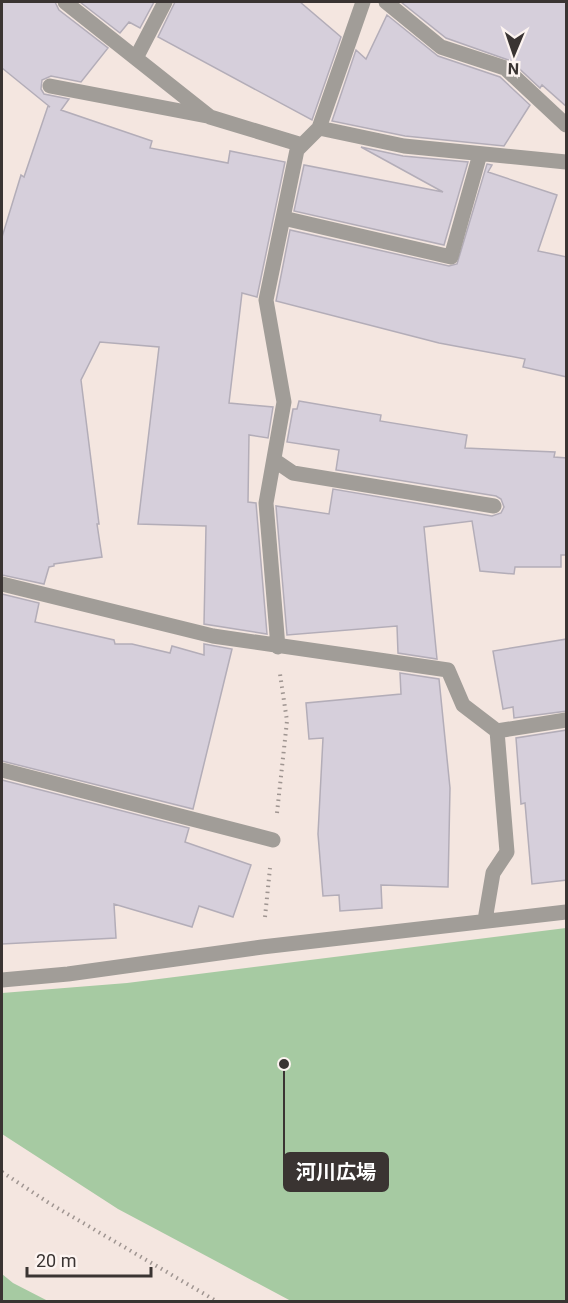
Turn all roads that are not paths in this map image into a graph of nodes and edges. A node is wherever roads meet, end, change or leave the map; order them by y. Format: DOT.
graph roads {
  1 [pos="65,2"];
  2 [pos="165,2"];
  3 [pos="363,2"];
  4 [pos="386,2"];
  5 [pos="136,58"];
  6 [pos="50,86"];
  7 [pos="210,117"];
  8 [pos="567,125"];
  9 [pos="320,128"];
  10 [pos="302,145"];
  11 [pos="480,154"];
  12 [pos="567,162"];
  13 [pos="283,218"];
  14 [pos="274,460"];
  15 [pos="494,506"];
  16 [pos="2,584"];
  17 [pos="278,647"];
  18 [pos="567,720"];
  19 [pos="497,731"];
  20 [pos="2,770"];
  21 [pos="273,840"];
  22 [pos="567,912"];
  23 [pos="485,920"];
  24 [pos="2,980"];
  1 -- 5 [label="street"];
  2 -- 5 [label="street"];
  3 -- 9 [label="street"];
  4 -- 8 [label="street"];
  5 -- 7 [label="street"];
  6 -- 7 [label="street"];
  7 -- 10 [label="street"];
  9 -- 10 [label="street"];
  9 -- 11 [label="street"];
  10 -- 13 [label="street"];
  11 -- 12 [label="street"];
  11 -- 13 [label="street"];
  13 -- 14 [label="street"];
  14 -- 15 [label="street"];
  14 -- 17 [label="street"];
  16 -- 17 [label="street"];
  17 -- 19 [label="street"];
  18 -- 19 [label="street"];
  19 -- 23 [label="street"];
  20 -- 21 [label="street"];
  22 -- 23 [label="street"];
  23 -- 24 [label="street"];
}
